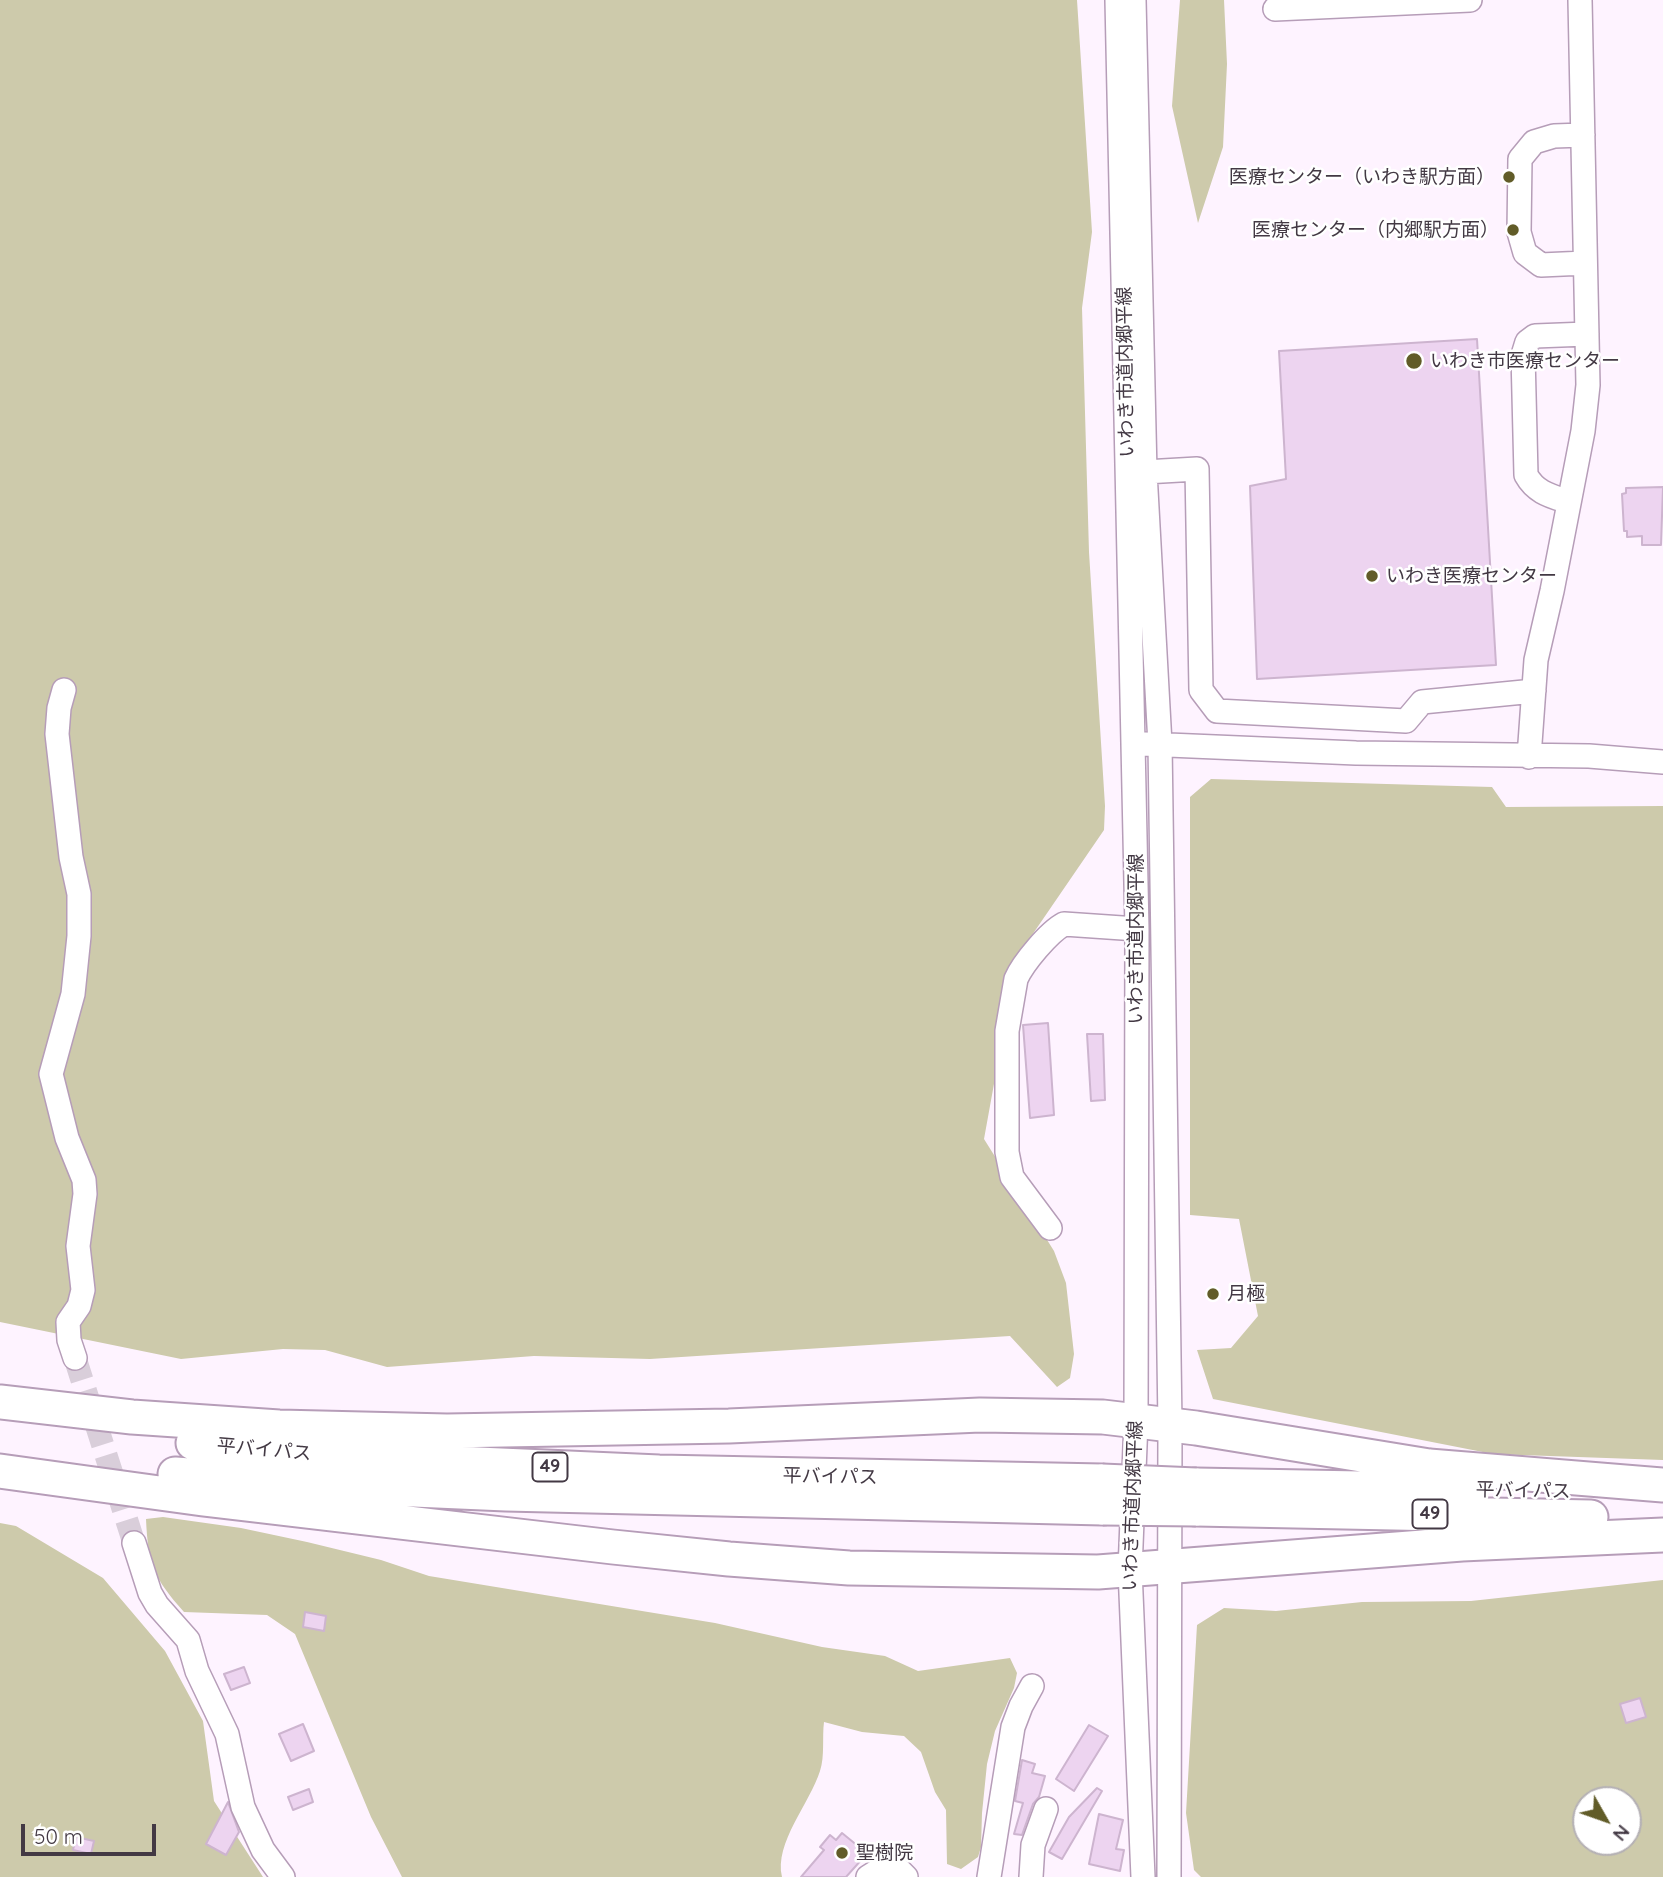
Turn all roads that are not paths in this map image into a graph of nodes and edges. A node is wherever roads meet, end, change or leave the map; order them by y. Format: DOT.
graph roads {
  1 [pos="1117,0"];
  2 [pos="1134,0"];
  3 [pos="1470,0"];
  4 [pos="1580,0"];
  5 [pos="1275,9"];
  6 [pos="1583,135"];
  7 [pos="1585,263"];
  8 [pos="1587,334"];
  9 [pos="1145,472"];
  10 [pos="1569,502"];
  11 [pos="64,690"];
  12 [pos="1534,691"];
  13 [pos="1133,744"];
  14 [pos="1160,744"];
  15 [pos="1529,757"];
  16 [pos="1663,762"];
  17 [pos="1137,929"];
  18 [pos="1050,1228"];
  19 [pos="75,1358"];
  20 [pos="0,1402"];
  21 [pos="0,1415"];
  22 [pos="1136,1420"];
  23 [pos="1170,1424"];
  24 [pos="0,1454"];
  25 [pos="0,1471"];
  26 [pos="1663,1485"];
  27 [pos="1663,1493"];
  28 [pos="1103,1495"];
  29 [pos="1196,1497"];
  30 [pos="1663,1519"];
  31 [pos="1663,1535"];
  32 [pos="134,1543"];
  33 [pos="1170,1567"];
  34 [pos="1130,1570"];
  35 [pos="1032,1686"];
  36 [pos="1046,1809"];
  37 [pos="283,1877"];
  38 [pos="868,1877"];
  39 [pos="906,1877"];
  40 [pos="989,1877"];
  41 [pos="1031,1877"];
  42 [pos="1143,1877"];
  43 [pos="1169,1877"];
  1 -- 13 [label="street, いわき市道内郷平線"];
  2 -- 9 [label="street, いわき市道内郷平線"];
  3 -- 5 [label="street"];
  4 -- 6 [label="street"];
  6 -- 7 [label="street"];
  6 -- 7 [label="street"];
  7 -- 8 [label="street"];
  8 -- 10 [label="street"];
  8 -- 10 [label="street"];
  9 -- 12 [label="street"];
  9 -- 14 [label="street, いわき市道内郷平線"];
  10 -- 12 [label="street"];
  11 -- 19 [label="street"];
  12 -- 15 [label="street"];
  13 -- 14 [label="street"];
  13 -- 17 [label="street, いわき市道内郷平線"];
  14 -- 15 [label="street"];
  14 -- 23 [label="street, いわき市道内郷平線"];
  15 -- 16 [label="street"];
  17 -- 18 [label="street"];
  17 -- 22 [label="street, いわき市道内郷平線"];
  20 -- 22 [label="highway"];
  21 -- 28 [label="highway, 平バイパス / 49"];
  22 -- 23 [label="highway"];
  22 -- 34 [label="street, いわき市道内郷平線"];
  23 -- 26 [label="highway"];
  23 -- 33 [label="street, いわき市道内郷平線"];
  24 -- 28 [label="highway, 平バイパス / 49"];
  25 -- 34 [label="highway"];
  27 -- 29 [label="highway, 平バイパス / 49"];
  28 -- 29 [label="highway, 平バイパス / 49, bridge"];
  29 -- 30 [label="highway, 平バイパス / 49"];
  31 -- 33 [label="highway"];
  32 -- 37 [label="street"];
  33 -- 34 [label="highway"];
  33 -- 43 [label="street, いわき市道内郷平線"];
  34 -- 42 [label="street, いわき市道内郷平線"];
  35 -- 40 [label="street"];
  36 -- 41 [label="street"];
  38 -- 39 [label="street"];
}
